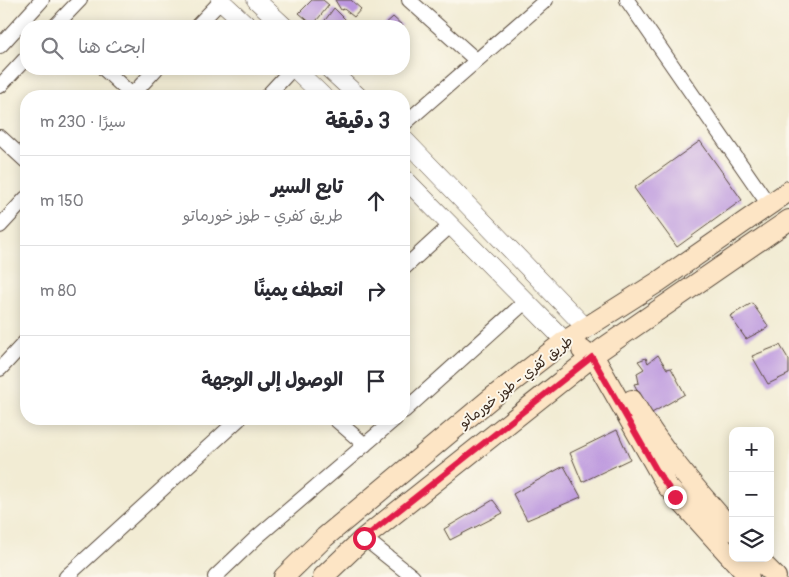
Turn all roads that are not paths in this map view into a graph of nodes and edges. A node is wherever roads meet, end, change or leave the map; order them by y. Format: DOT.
graph roads {
  1 [pos="80,0"];
  2 [pos="256,0"];
  3 [pos="409,0"];
  4 [pos="546,0"];
  5 [pos="626,0"];
  6 [pos="220,1"];
  7 [pos="35,3"];
  8 [pos="21,20"];
  9 [pos="62,20"];
  10 [pos="203,20"];
  11 [pos="241,20"];
  12 [pos="278,20"];
  13 [pos="20,21"];
  14 [pos="0,46"];
  15 [pos="476,60"];
  16 [pos="20,64"];
  17 [pos="110,75"];
  18 [pos="150,75"];
  19 [pos="288,75"];
  20 [pos="300,75"];
  21 [pos="335,75"];
  22 [pos="0,86"];
  23 [pos="125,90"];
  24 [pos="133,90"];
  25 [pos="273,90"];
  26 [pos="317,90"];
  27 [pos="352,90"];
  28 [pos="410,119"];
  29 [pos="0,137"];
  30 [pos="410,145"];
  31 [pos="20,155"];
  32 [pos="410,184"];
  33 [pos="789,191"];
  34 [pos="20,204"];
  35 [pos="769,205"];
  36 [pos="789,220"];
  37 [pos="451,225"];
  38 [pos="0,226"];
  39 [pos="410,263"];
  40 [pos="525,302"];
  41 [pos="587,329"];
  42 [pos="565,342"];
  43 [pos="20,347"];
  44 [pos="597,353"];
  45 [pos="0,368"];
  46 [pos="410,405"];
  47 [pos="232,425"];
  48 [pos="342,425"];
  49 [pos="388,425"];
  50 [pos="365,446"];
  51 [pos="683,474"];
  52 [pos="667,486"];
  53 [pos="729,526"];
  54 [pos="364,538"];
  55 [pos="761,562"];
  56 [pos="66,577"];
  57 [pos="215,577"];
  58 [pos="284,577"];
  59 [pos="323,577"];
  60 [pos="413,577"];
  61 [pos="748,577"];
  62 [pos="776,577"];
  1 -- 9 [label="street"];
  2 -- 12 [label="street"];
  3 -- 15 [label="street"];
  4 -- 15 [label="street"];
  5 -- 35 [label="street"];
  6 -- 10 [label="street"];
  6 -- 11 [label="street"];
  7 -- 8 [label="street"];
  13 -- 14 [label="street"];
  15 -- 28 [label="street"];
  16 -- 22 [label="street"];
  17 -- 23 [label="street"];
  18 -- 24 [label="street"];
  19 -- 25 [label="street"];
  20 -- 26 [label="street"];
  21 -- 27 [label="street"];
  29 -- 31 [label="street"];
  30 -- 41 [label="street"];
  32 -- 37 [label="street"];
  33 -- 35 [label="main road, طريق كفري - طوز خورماتو"];
  34 -- 38 [label="street"];
  35 -- 41 [label="main road, طريق كفري - طوز خورماتو"];
  36 -- 44 [label="main road, طريق كفري - طوز خورماتو"];
  37 -- 39 [label="street"];
  37 -- 40 [label="street"];
  40 -- 42 [label="street"];
  40 -- 46 [label="street"];
  41 -- 42 [label="main road, طريق كفري - طوز خورماتو"];
  41 -- 44 [label="main road"];
  42 -- 44 [label="main road"];
  42 -- 58 [label="main road, طريق كفري - طوز خورماتو"];
  43 -- 45 [label="street"];
  44 -- 51 [label="main road"];
  44 -- 52 [label="main road"];
  44 -- 54 [label="main road, طريق كفري - طوز خورماتو"];
  47 -- 56 [label="street"];
  48 -- 50 [label="street"];
  49 -- 50 [label="street"];
  50 -- 57 [label="street"];
  51 -- 52 [label="main road"];
  51 -- 53 [label="main road"];
  52 -- 61 [label="main road"];
  54 -- 59 [label="main road, طريق كفري - طوز خورماتو"];
  54 -- 60 [label="street"];
  55 -- 62 [label="main road"];
}
